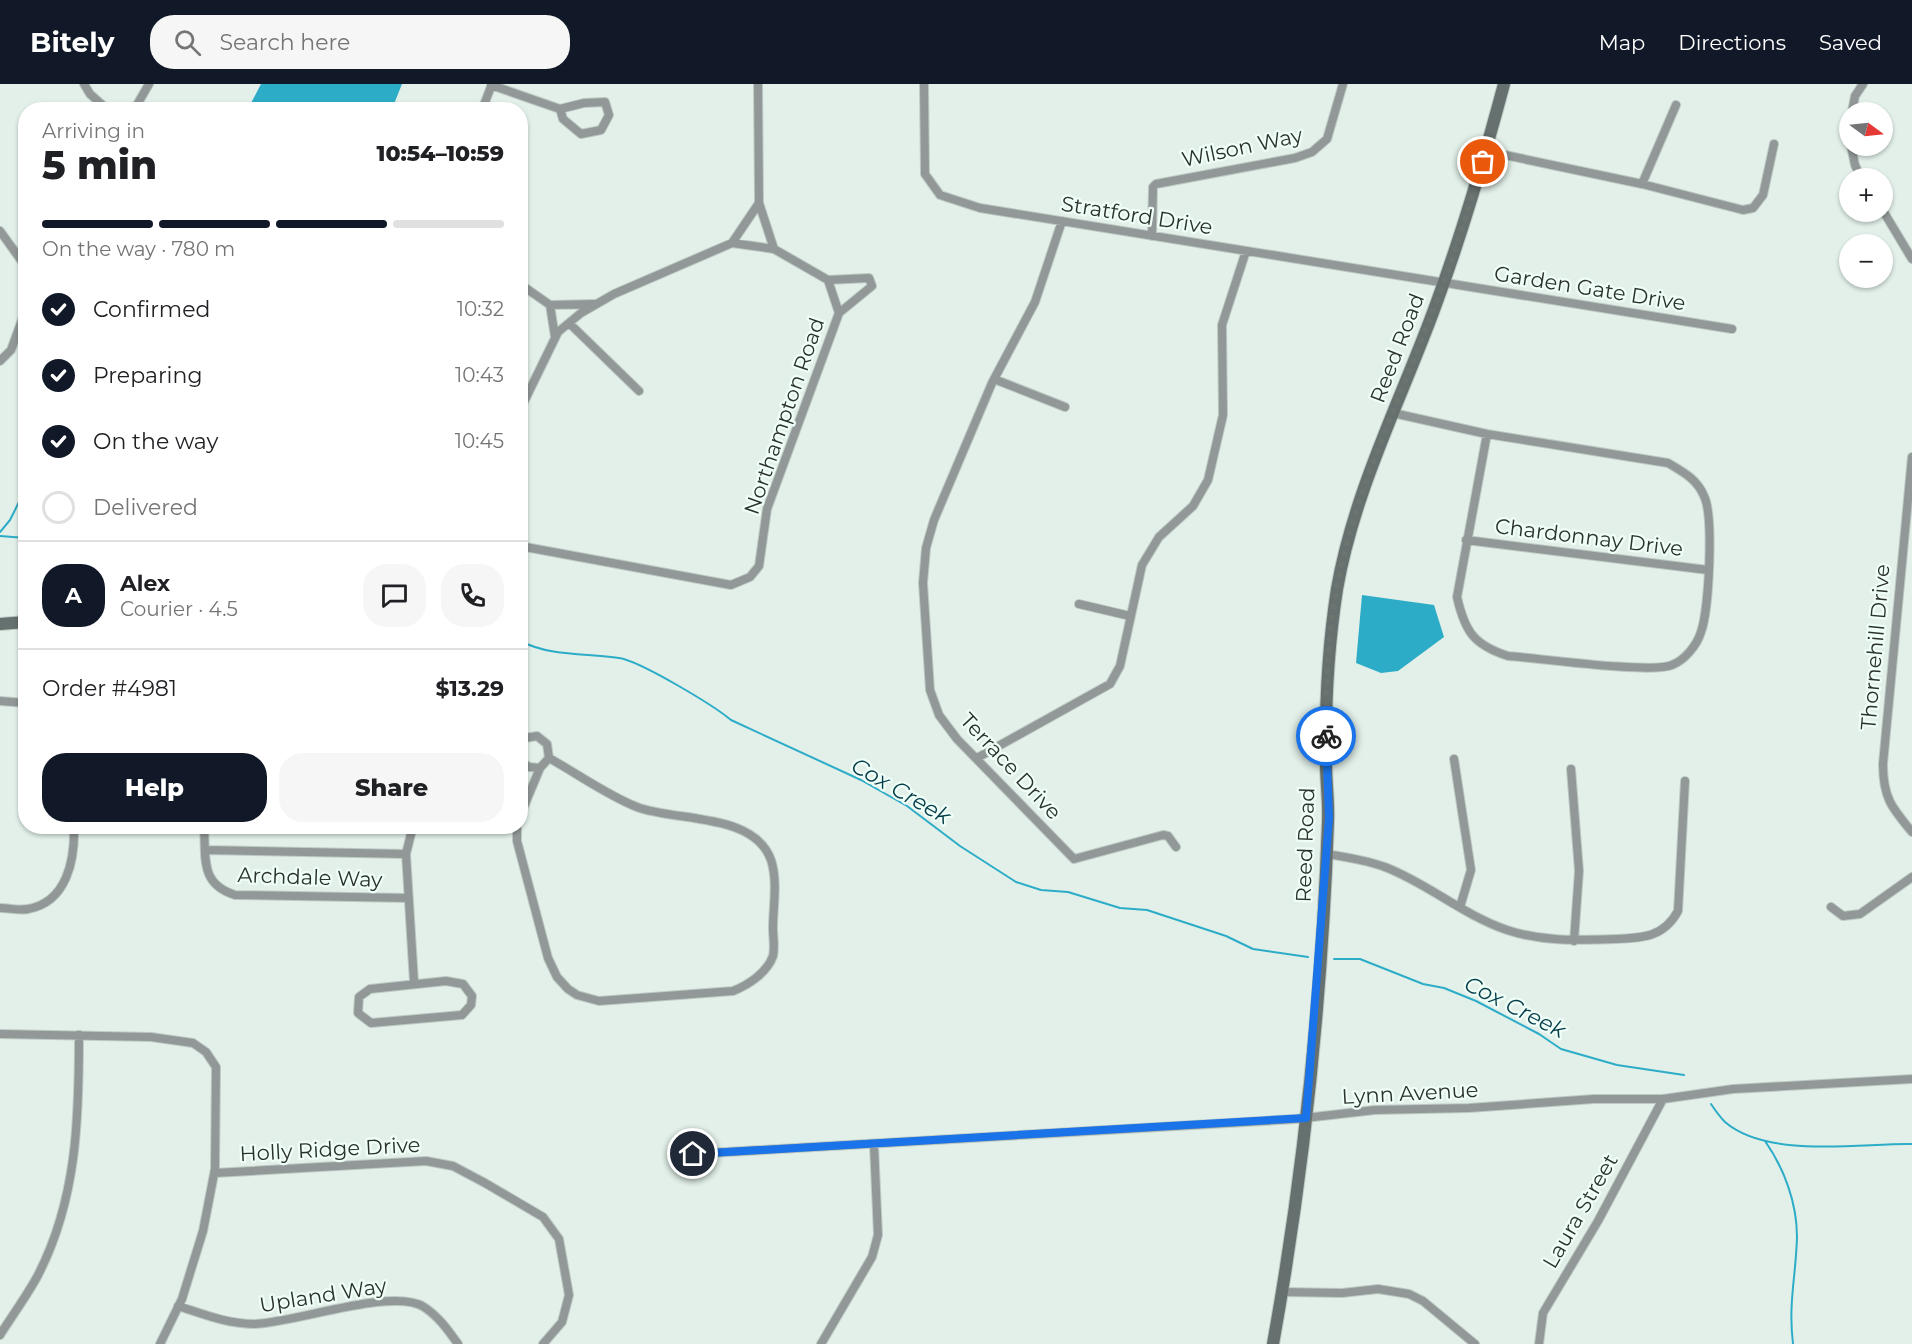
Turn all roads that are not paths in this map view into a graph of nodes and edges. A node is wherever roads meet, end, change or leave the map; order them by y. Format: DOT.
graph roads {
  1 [pos="84,84"];
  2 [pos="149,84"];
  3 [pos="492,84"];
  4 [pos="758,84"];
  5 [pos="924,84"];
  6 [pos="1342,84"];
  7 [pos="1504,84"];
  8 [pos="1863,84"];
  9 [pos="99,102"];
  10 [pos="139,102"];
  11 [pos="485,102"];
  12 [pos="1854,102"];
  13 [pos="1676,105"];
  14 [pos="560,110"];
  15 [pos="1774,144"];
  16 [pos="1486,151"];
  17 [pos="1642,184"];
  18 [pos="759,203"];
  19 [pos="1062,221"];
  20 [pos="1890,222"];
  21 [pos="0,231"];
  22 [pos="1152,236"];
  23 [pos="732,243"];
  24 [pos="774,249"];
  25 [pos="1246,251"];
  26 [pos="18,256"];
  27 [pos="1912,259"];
  28 [pos="828,280"];
  29 [pos="1443,282"];
  30 [pos="528,290"];
  31 [pos="596,304"];
  32 [pos="550,305"];
  33 [pos="840,313"];
  34 [pos="569,323"];
  35 [pos="1732,329"];
  36 [pos="18,331"];
  37 [pos="555,337"];
  38 [pos="0,361"];
  39 [pos="994,379"];
  40 [pos="639,392"];
  41 [pos="528,393"];
  42 [pos="1065,407"];
  43 [pos="1393,412"];
  44 [pos="1486,434"];
  45 [pos="1912,457"];
  46 [pos="1466,540"];
  47 [pos="528,547"];
  48 [pos="1708,570"];
  49 [pos="1078,604"];
  50 [pos="1130,616"];
  51 [pos="18,623"];
  52 [pos="0,624"];
  53 [pos="0,700"];
  54 [pos="18,702"];
  55 [pos="528,738"];
  56 [pos="549,758"];
  57 [pos="977,758"];
  58 [pos="1454,759"];
  59 [pos="528,767"];
  60 [pos="540,768"];
  61 [pos="1571,769"];
  62 [pos="1685,782"];
  63 [pos="528,797"];
  64 [pos="1912,832"];
  65 [pos="74,834"];
  66 [pos="204,834"];
  67 [pos="411,834"];
  68 [pos="519,834"];
  69 [pos="1176,847"];
  70 [pos="205,850"];
  71 [pos="406,854"];
  72 [pos="1326,854"];
  73 [pos="1912,877"];
  74 [pos="408,898"];
  75 [pos="1460,907"];
  76 [pos="1831,907"];
  77 [pos="0,908"];
  78 [pos="1574,940"];
  79 [pos="414,982"];
  80 [pos="0,1034"];
  81 [pos="79,1035"];
  82 [pos="1912,1079"];
  83 [pos="1663,1099"];
  84 [pos="1306,1118"];
  85 [pos="874,1145"];
  86 [pos="693,1154"];
  87 [pos="214,1173"];
  88 [pos="1282,1292"];
  89 [pos="178,1306"];
  90 [pos="0,1335"];
  91 [pos="160,1344"];
  92 [pos="458,1344"];
  93 [pos="543,1344"];
  94 [pos="821,1344"];
  95 [pos="1273,1344"];
  96 [pos="1475,1344"];
  97 [pos="1539,1344"];
  1 -- 9 [label="street"];
  2 -- 10 [label="street"];
  3 -- 11 [label="street"];
  3 -- 14 [label="street"];
  4 -- 18 [label="street"];
  5 -- 19 [label="street, Stratford Drive"];
  6 -- 22 [label="street, Wilson Way"];
  7 -- 16 [label="street, Reed Road"];
  8 -- 12 [label="street"];
  13 -- 17 [label="street"];
  14 -- 14 [label="street"];
  15 -- 17 [label="street"];
  16 -- 17 [label="street"];
  16 -- 29 [label="street, Reed Road"];
  18 -- 23 [label="street"];
  18 -- 24 [label="street"];
  19 -- 22 [label="street, Stratford Drive"];
  19 -- 39 [label="street, Terrace Drive"];
  20 -- 27 [label="street"];
  21 -- 26 [label="street"];
  22 -- 25 [label="street, Stratford Drive"];
  23 -- 24 [label="street"];
  23 -- 31 [label="street"];
  24 -- 28 [label="street"];
  25 -- 29 [label="street, Stratford Drive"];
  25 -- 50 [label="street"];
  28 -- 33 [label="street, Northampton Road"];
  28 -- 33 [label="street, Northampton Road"];
  29 -- 35 [label="street, Garden Gate Drive"];
  29 -- 43 [label="street, Reed Road"];
  30 -- 32 [label="street"];
  31 -- 32 [label="street"];
  31 -- 34 [label="street"];
  32 -- 37 [label="street"];
  33 -- 47 [label="street, Northampton Road"];
  34 -- 37 [label="street"];
  34 -- 40 [label="street"];
  36 -- 38 [label="street"];
  37 -- 41 [label="street"];
  39 -- 42 [label="street"];
  39 -- 57 [label="street, Terrace Drive"];
  43 -- 44 [label="street"];
  43 -- 72 [label="street, Reed Road"];
  44 -- 46 [label="street"];
  44 -- 48 [label="street"];
  45 -- 64 [label="street, Thornehill Drive"];
  46 -- 48 [label="street, Chardonnay Drive"];
  46 -- 48 [label="street"];
  49 -- 50 [label="street"];
  50 -- 57 [label="street"];
  51 -- 52 [label="street"];
  53 -- 54 [label="street"];
  55 -- 56 [label="street"];
  56 -- 60 [label="street"];
  56 -- 68 [label="street"];
  57 -- 69 [label="street, Terrace Drive"];
  58 -- 75 [label="street"];
  59 -- 60 [label="street"];
  60 -- 63 [label="street"];
  61 -- 78 [label="street"];
  62 -- 78 [label="street"];
  65 -- 77 [label="street"];
  66 -- 70 [label="street, Archdale Way"];
  67 -- 71 [label="street"];
  70 -- 71 [label="street, Archdale Way"];
  70 -- 74 [label="street, Archdale Way"];
  71 -- 74 [label="street"];
  72 -- 75 [label="street"];
  72 -- 84 [label="street, Reed Road"];
  73 -- 76 [label="street"];
  74 -- 79 [label="street"];
  75 -- 78 [label="street"];
  79 -- 79 [label="street"];
  80 -- 81 [label="street"];
  81 -- 87 [label="street"];
  81 -- 90 [label="street"];
  82 -- 83 [label="street, Lynn Avenue"];
  83 -- 84 [label="street, Lynn Avenue"];
  83 -- 97 [label="street, Laura Street"];
  84 -- 85 [label="street, Lynn Avenue"];
  84 -- 88 [label="street, Reed Road"];
  85 -- 86 [label="street, Lynn Avenue"];
  85 -- 94 [label="street"];
  87 -- 89 [label="street"];
  87 -- 93 [label="street, Holly Ridge Drive"];
  88 -- 95 [label="street, Reed Road"];
  88 -- 96 [label="street"];
  89 -- 91 [label="street"];
  89 -- 92 [label="street, Upland Way"];
}
